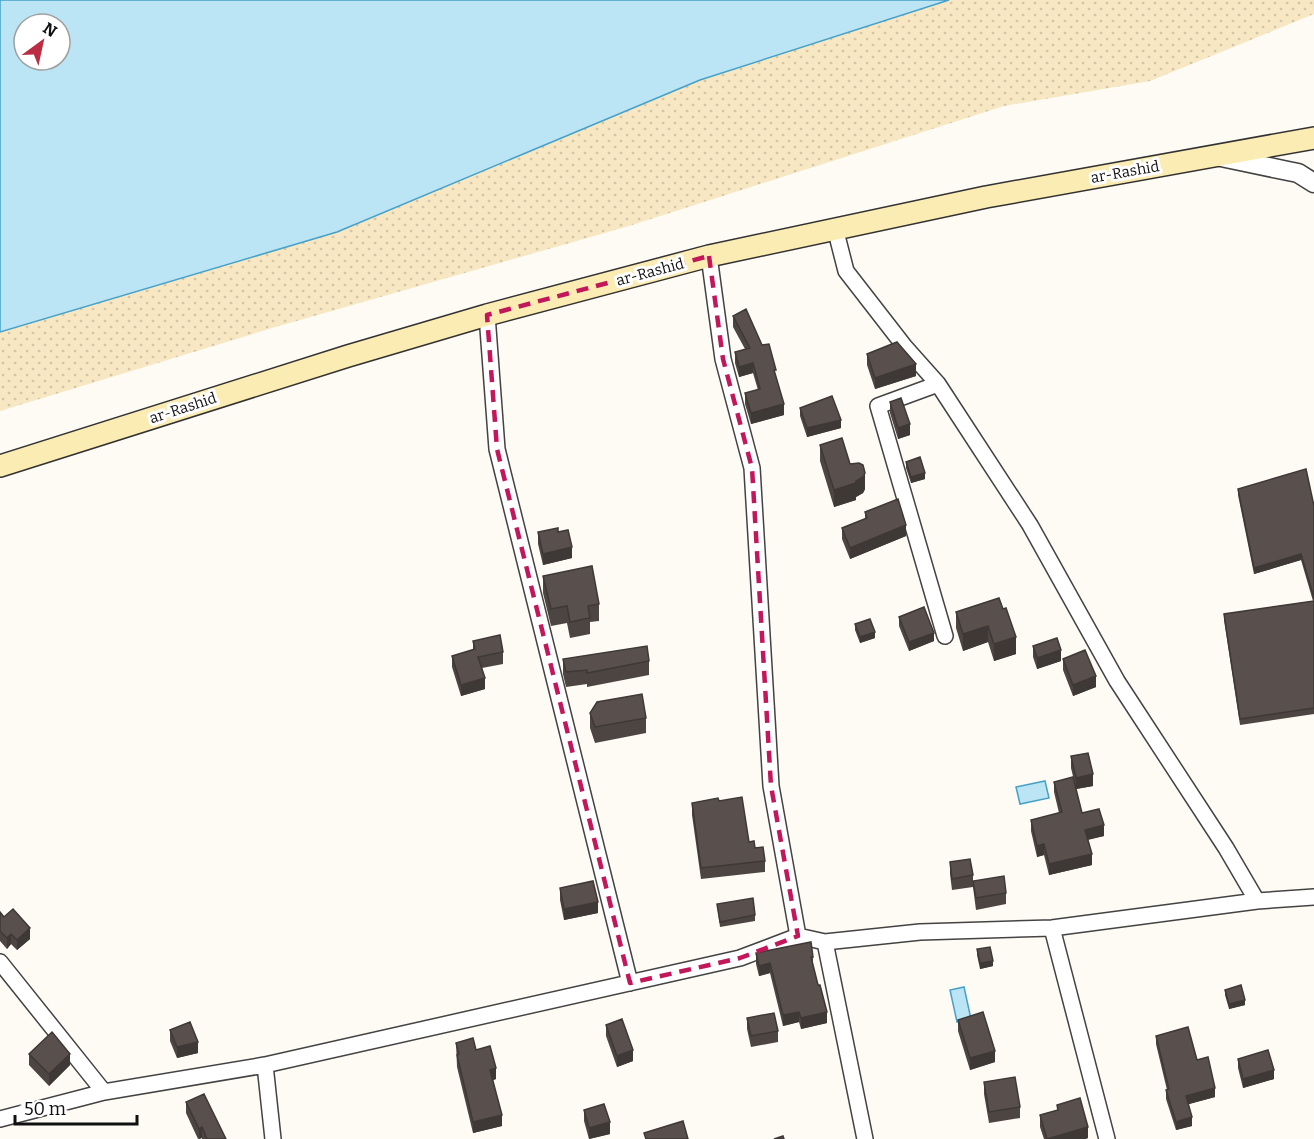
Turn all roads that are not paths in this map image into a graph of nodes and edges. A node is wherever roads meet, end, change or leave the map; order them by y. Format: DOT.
graph roads {
  1 [pos="1314,138"];
  2 [pos="1213,156"];
  3 [pos="1314,183"];
  4 [pos="835,228"];
  5 [pos="710,256"];
  6 [pos="487,315"];
  7 [pos="938,384"];
  8 [pos="0,466"];
  9 [pos="945,636"];
  10 [pos="1314,897"];
  11 [pos="1257,901"];
  12 [pos="1052,928"];
  13 [pos="798,936"];
  14 [pos="825,942"];
  15 [pos="0,962"];
  16 [pos="630,983"];
  17 [pos="265,1065"];
  18 [pos="104,1092"];
  19 [pos="0,1119"];
  20 [pos="273,1139"];
  21 [pos="865,1139"];
  22 [pos="1107,1139"];
  1 -- 2 [label="main road, ar-Rashid"];
  2 -- 3 [label="street"];
  2 -- 4 [label="main road, ar-Rashid"];
  4 -- 5 [label="main road, ar-Rashid"];
  4 -- 7 [label="street"];
  5 -- 6 [label="main road, ar-Rashid"];
  5 -- 13 [label="street"];
  6 -- 8 [label="main road, ar-Rashid"];
  6 -- 16 [label="street"];
  7 -- 9 [label="street"];
  7 -- 11 [label="street"];
  10 -- 11 [label="street"];
  11 -- 12 [label="street"];
  12 -- 14 [label="street"];
  12 -- 22 [label="street"];
  13 -- 14 [label="street"];
  13 -- 16 [label="street"];
  14 -- 21 [label="street"];
  15 -- 18 [label="street"];
  16 -- 17 [label="street"];
  17 -- 18 [label="street"];
  17 -- 20 [label="street"];
  18 -- 19 [label="street"];
}
